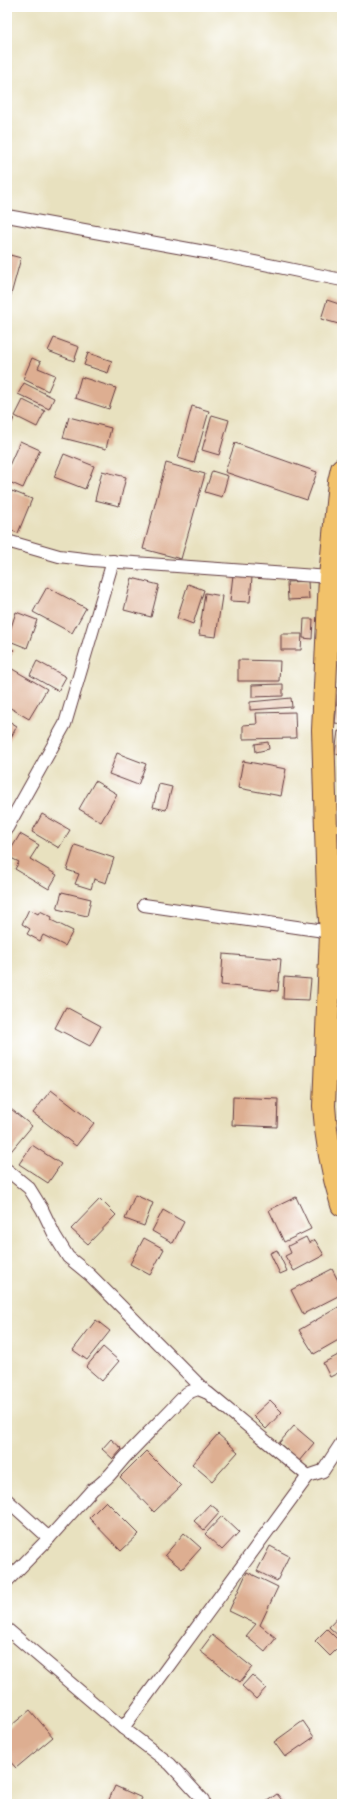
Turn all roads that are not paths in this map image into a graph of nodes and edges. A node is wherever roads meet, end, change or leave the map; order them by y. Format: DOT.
graph roads {
  1 [pos="7,216"];
  2 [pos="342,280"];
  3 [pos="342,469"];
  4 [pos="7,541"];
  5 [pos="113,561"];
  6 [pos="330,577"];
  7 [pos="7,828"];
  8 [pos="144,905"];
  9 [pos="331,932"];
  10 [pos="7,1170"];
  11 [pos="342,1205"];
  12 [pos="208,1393"];
  13 [pos="342,1442"];
  14 [pos="308,1476"];
  15 [pos="7,1500"];
  16 [pos="49,1538"];
  17 [pos="7,1581"];
  18 [pos="7,1629"];
  19 [pos="123,1728"];
  20 [pos="204,1804"];
  1 -- 2 [label="street"];
  3 -- 6 [label="highway"];
  4 -- 5 [label="street"];
  5 -- 6 [label="street"];
  5 -- 7 [label="street"];
  6 -- 9 [label="highway"];
  8 -- 9 [label="street"];
  9 -- 11 [label="highway"];
  10 -- 12 [label="street"];
  12 -- 14 [label="street"];
  12 -- 16 [label="street"];
  13 -- 14 [label="street"];
  14 -- 19 [label="street"];
  15 -- 16 [label="street"];
  16 -- 17 [label="street"];
  18 -- 19 [label="street"];
  19 -- 20 [label="street"];
}
